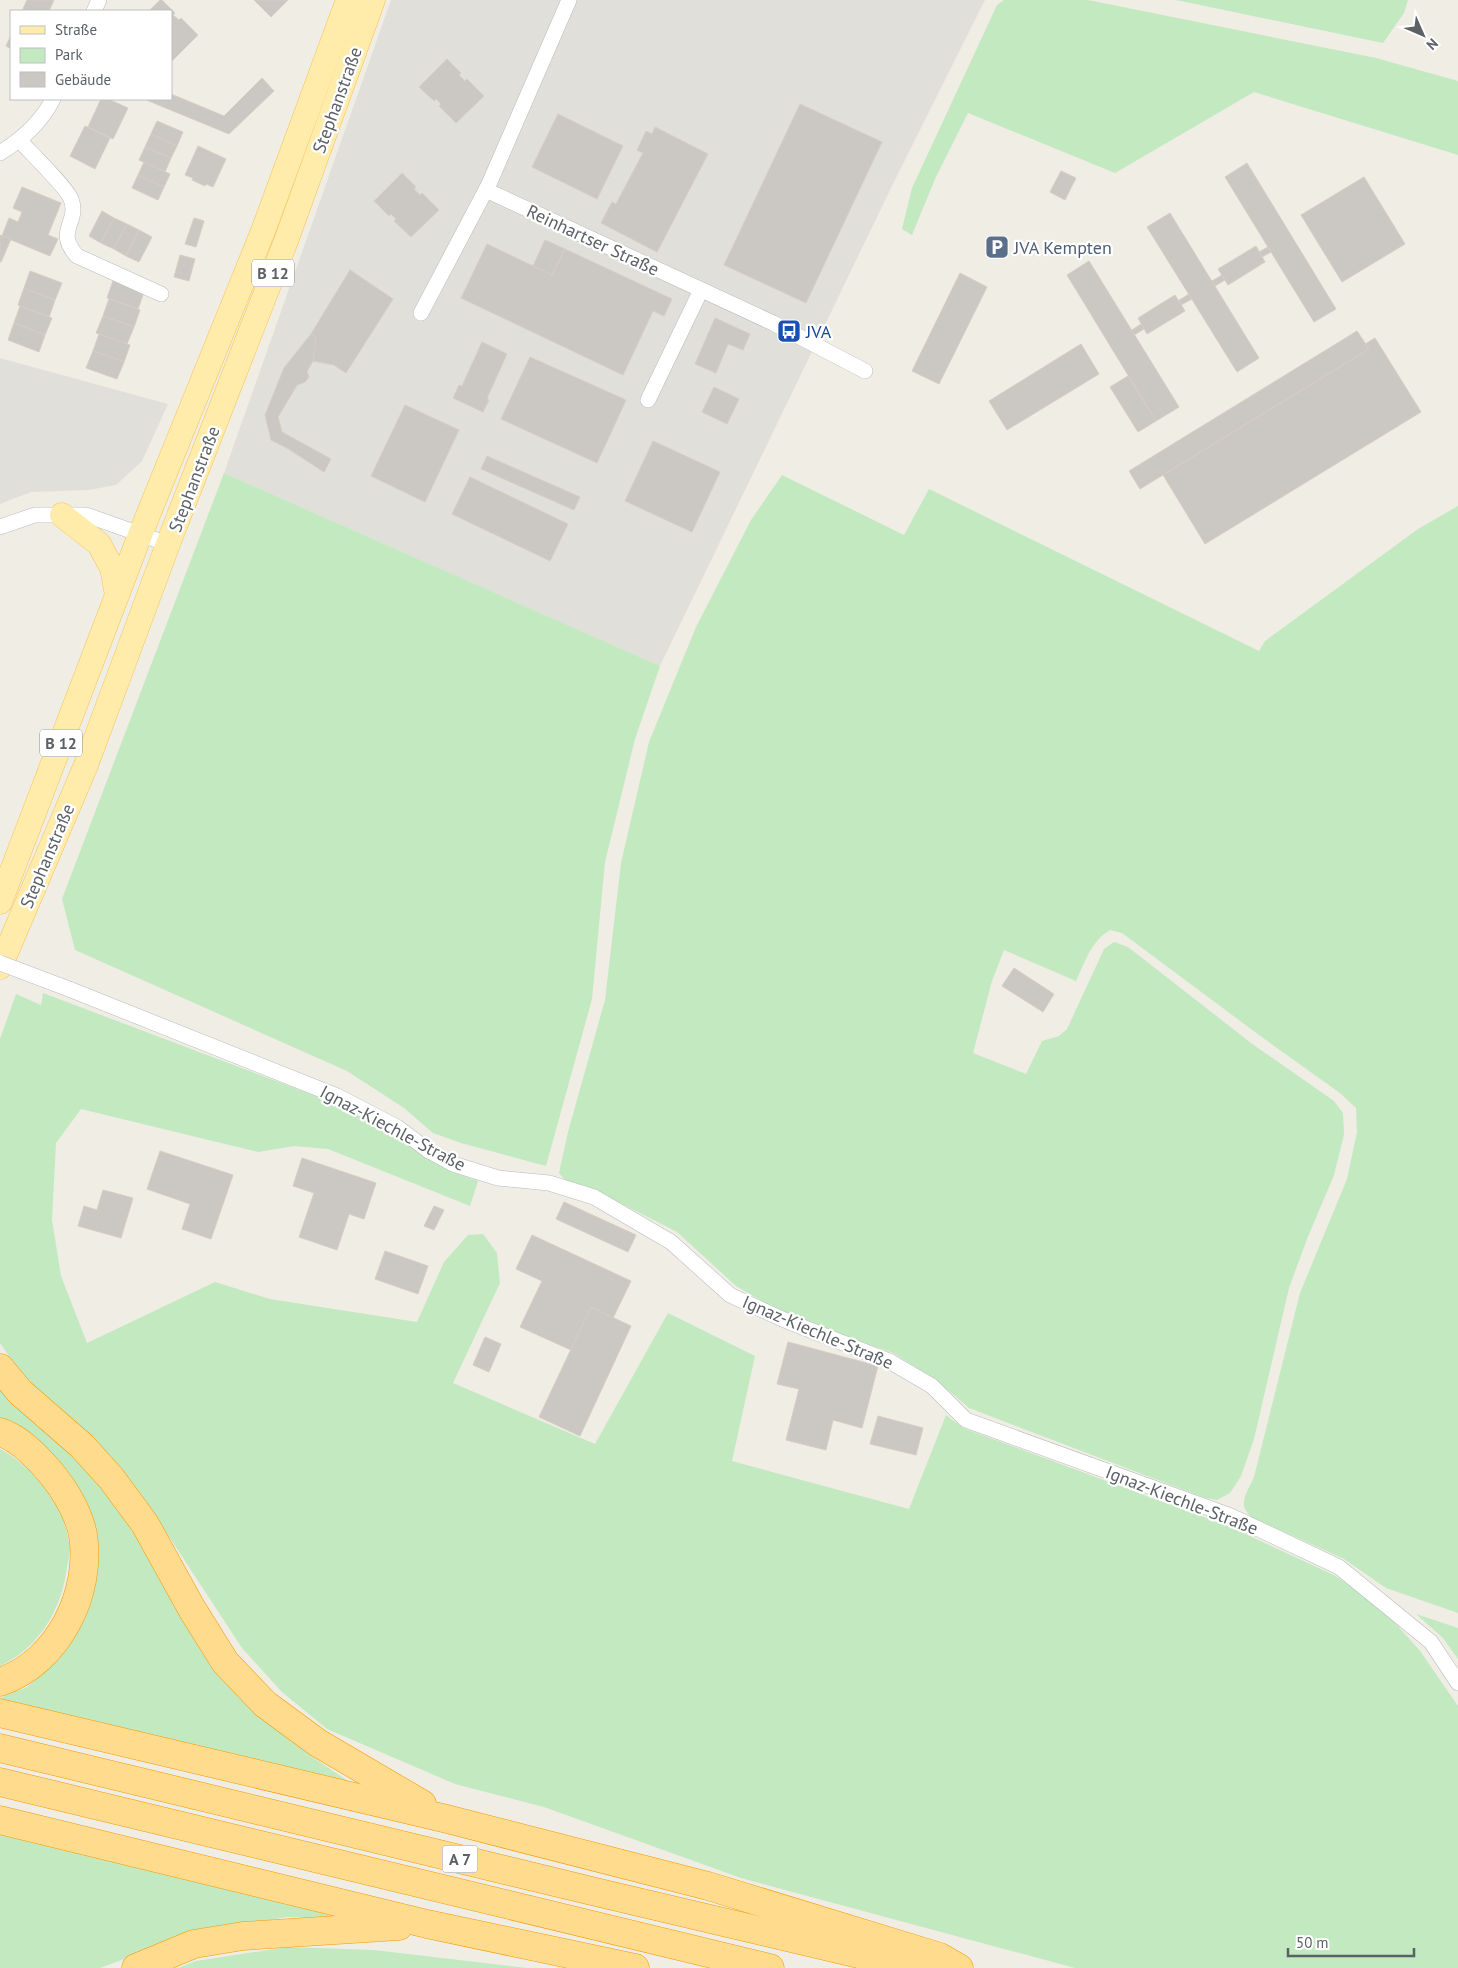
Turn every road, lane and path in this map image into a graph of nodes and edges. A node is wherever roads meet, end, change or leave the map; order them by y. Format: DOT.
graph roads {
  1 [pos="348,0"];
  2 [pos="373,0"];
  3 [pos="569,0"];
  4 [pos="52,100"];
  5 [pos="20,141"];
  6 [pos="0,153"];
  7 [pos="486,190"];
  8 [pos="701,290"];
  9 [pos="161,294"];
  10 [pos="421,313"];
  11 [pos="865,371"];
  12 [pos="648,400"];
  13 [pos="62,515"];
  14 [pos="0,527"];
  15 [pos="140,535"];
  16 [pos="168,544"];
  17 [pos="117,595"];
  18 [pos="2,896"];
  19 [pos="2,961"];
  20 [pos="0,1368"];
  21 [pos="0,1432"];
  22 [pos="0,1682"];
  23 [pos="1458,1683"];
  24 [pos="0,1713"];
  25 [pos="0,1748"];
  26 [pos="0,1782"];
  27 [pos="447,1819"];
  28 [pos="0,1820"];
  29 [pos="427,1924"];
  30 [pos="136,1968"];
  31 [pos="635,1968"];
  32 [pos="770,1968"];
  33 [pos="920,1968"];
  34 [pos="959,1968"];
  1 -- 15 [label="main road, Stephanstraße / B 12"];
  2 -- 16 [label="main road, Stephanstraße / B 12"];
  3 -- 7 [label="street"];
  4 -- 5 [label="street"];
  5 -- 6 [label="street"];
  5 -- 9 [label="street"];
  7 -- 8 [label="street, Reinhartser Straße"];
  7 -- 10 [label="street"];
  8 -- 11 [label="street, Reinhartser Straße"];
  8 -- 12 [label="street"];
  13 -- 14 [label="street"];
  13 -- 15 [label="street"];
  13 -- 17 [label="main road"];
  15 -- 16 [label="street"];
  15 -- 17 [label="main road, Stephanstraße / B 12"];
  16 -- 19 [label="main road, Stephanstraße / B 12"];
  17 -- 18 [label="main road, Stephanstraße / B 12"];
  19 -- 23 [label="street, Ignaz-Kiechle-Straße, bridge"];
  20 -- 27 [label="highway"];
  21 -- 22 [label="highway"];
  24 -- 27 [label="highway"];
  25 -- 33 [label="highway, A 7"];
  26 -- 32 [label="highway, A 7"];
  27 -- 34 [label="highway"];
  28 -- 29 [label="highway"];
  29 -- 30 [label="highway"];
  29 -- 31 [label="highway"];
}
